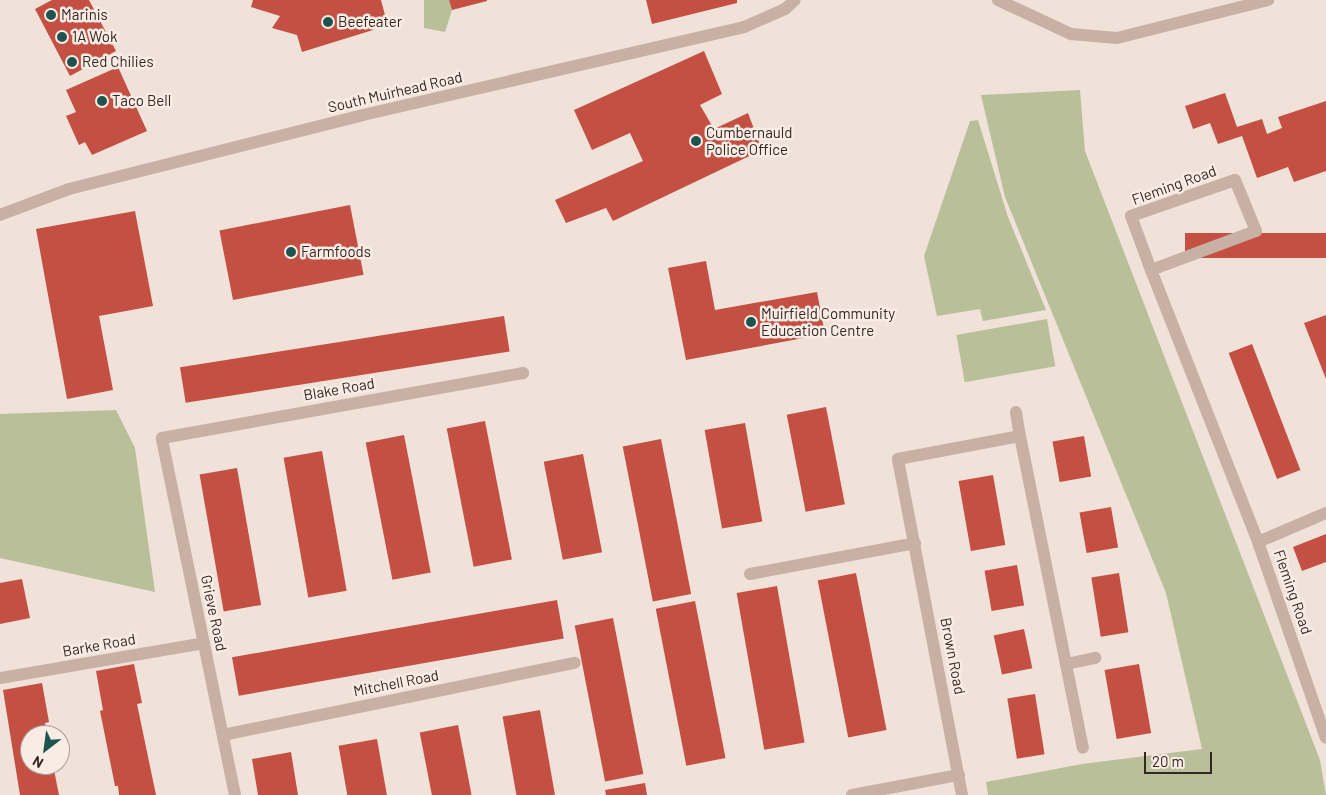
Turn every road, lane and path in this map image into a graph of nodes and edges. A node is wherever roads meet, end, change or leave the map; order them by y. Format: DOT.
graph roads {
  1 [pos="794,0"];
  2 [pos="998,0"];
  3 [pos="1268,0"];
  4 [pos="0,214"];
  5 [pos="1151,270"];
  6 [pos="523,373"];
  7 [pos="1016,412"];
  8 [pos="1020,436"];
  9 [pos="162,438"];
  10 [pos="1326,513"];
  11 [pos="915,542"];
  12 [pos="1258,542"];
  13 [pos="750,574"];
  14 [pos="204,644"];
  15 [pos="1096,658"];
  16 [pos="575,663"];
  17 [pos="1066,664"];
  18 [pos="0,678"];
  19 [pos="223,735"];
  20 [pos="1326,738"];
  21 [pos="1083,748"];
  22 [pos="959,775"];
  23 [pos="235,795"];
  24 [pos="852,795"];
  25 [pos="962,795"];
  1 -- 4 [label="street, South Muirhead Road"];
  2 -- 3 [label="street"];
  5 -- 5 [label="street, Fleming Road"];
  5 -- 12 [label="street, Fleming Road"];
  6 -- 9 [label="street, Blake Road"];
  7 -- 8 [label="street"];
  8 -- 11 [label="street, Brown Road"];
  8 -- 17 [label="street"];
  9 -- 14 [label="street, Grieve Road"];
  10 -- 12 [label="street, Fleming Road"];
  11 -- 13 [label="street"];
  11 -- 22 [label="street, Brown Road"];
  12 -- 20 [label="street, Fleming Road"];
  14 -- 18 [label="street, Barke Road"];
  14 -- 19 [label="street, Grieve Road"];
  15 -- 17 [label="street"];
  16 -- 19 [label="street, Mitchell Road"];
  17 -- 21 [label="street"];
  19 -- 23 [label="street, Grieve Road"];
  22 -- 24 [label="street"];
  22 -- 25 [label="street, Brown Road"];
}
